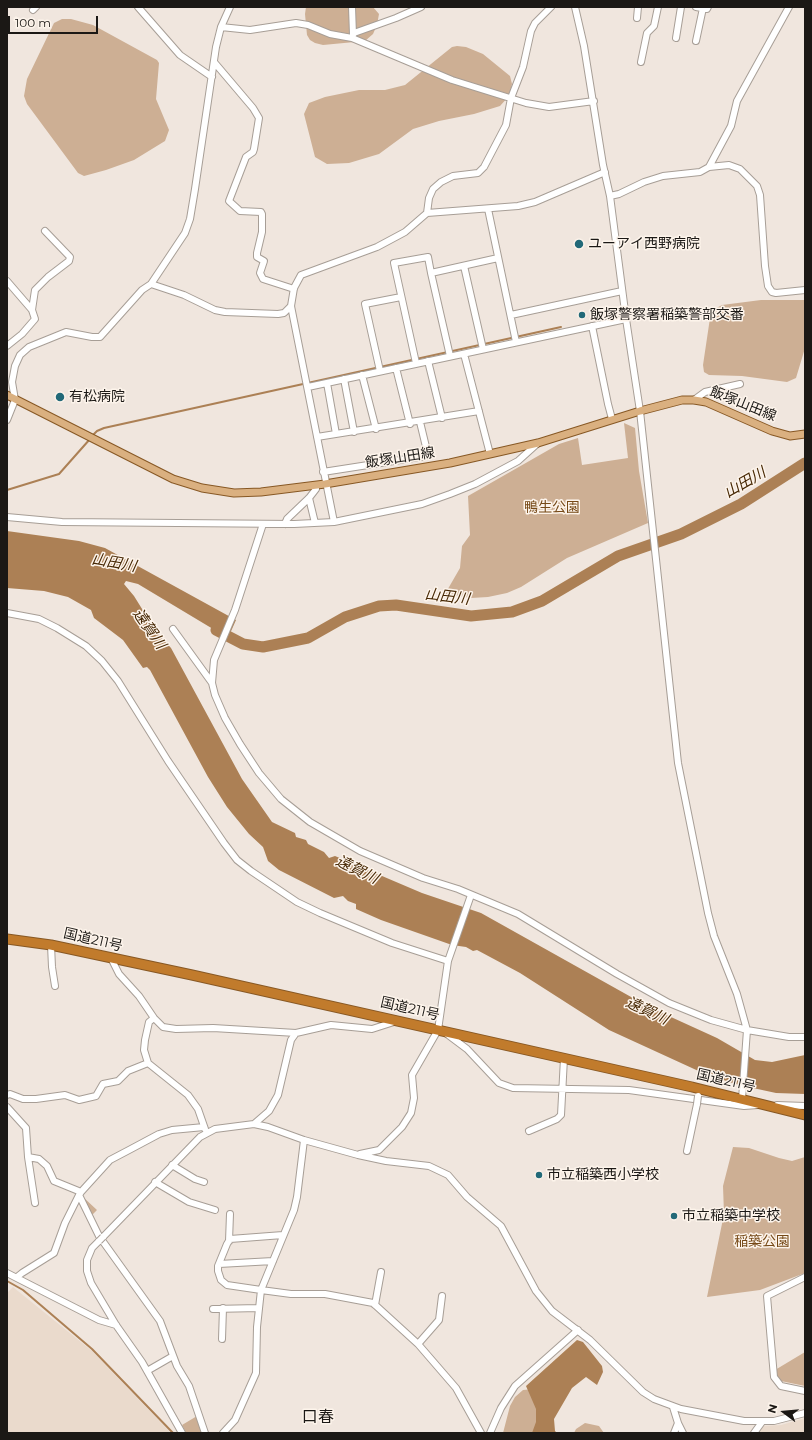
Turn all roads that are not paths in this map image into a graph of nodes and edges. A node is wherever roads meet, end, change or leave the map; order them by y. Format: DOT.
graph roads {
  1 [pos="138,7"];
  2 [pos="230,7"];
  3 [pos="352,7"];
  4 [pos="421,7"];
  5 [pos="551,7"];
  6 [pos="575,7"];
  7 [pos="638,7"];
  8 [pos="658,7"];
  9 [pos="681,7"];
  10 [pos="702,7"];
  11 [pos="788,7"];
  12 [pos="637,18"];
  13 [pos="221,27"];
  14 [pos="353,36"];
  15 [pos="676,38"];
  16 [pos="696,41"];
  17 [pos="214,62"];
  18 [pos="641,62"];
  19 [pos="212,77"];
  20 [pos="511,98"];
  21 [pos="594,101"];
  22 [pos="709,167"];
  23 [pos="605,172"];
  24 [pos="610,196"];
  25 [pos="488,209"];
  26 [pos="427,213"];
  27 [pos="45,231"];
  28 [pos="498,258"];
  29 [pos="464,266"];
  30 [pos="431,273"];
  31 [pos="7,281"];
  32 [pos="151,284"];
  33 [pos="294,288"];
  34 [pos="805,290"];
  35 [pos="622,291"];
  36 [pos="401,297"];
  37 [pos="291,306"];
  38 [pos="32,310"];
  39 [pos="511,315"];
  40 [pos="626,319"];
  41 [pos="592,326"];
  42 [pos="516,342"];
  43 [pos="7,346"];
  44 [pos="483,349"];
  45 [pos="464,354"];
  46 [pos="450,356"];
  47 [pos="428,361"];
  48 [pos="416,364"];
  49 [pos="396,368"];
  50 [pos="380,371"];
  51 [pos="362,375"];
  52 [pos="344,379"];
  53 [pos="328,383"];
  54 [pos="740,384"];
  55 [pos="308,387"];
  56 [pos="7,396"];
  57 [pos="15,400"];
  58 [pos="694,400"];
  59 [pos="479,411"];
  60 [pos="640,411"];
  61 [pos="442,418"];
  62 [pos="612,419"];
  63 [pos="7,420"];
  64 [pos="420,422"];
  65 [pos="410,424"];
  66 [pos="376,429"];
  67 [pos="354,432"];
  68 [pos="336,434"];
  69 [pos="805,434"];
  70 [pos="317,437"];
  71 [pos="538,443"];
  72 [pos="490,454"];
  73 [pos="323,472"];
  74 [pos="325,484"];
  75 [pos="316,485"];
  76 [pos="309,498"];
  77 [pos="7,517"];
  78 [pos="334,522"];
  79 [pos="315,523"];
  80 [pos="263,524"];
  81 [pos="285,524"];
  82 [pos="7,613"];
  83 [pos="173,629"];
  84 [pos="212,683"];
  85 [pos="470,896"];
  86 [pos="7,939"];
  87 [pos="51,945"];
  88 [pos="111,958"];
  89 [pos="449,960"];
  90 [pos="55,986"];
  91 [pos="154,1018"];
  92 [pos="397,1021"];
  93 [pos="747,1030"];
  94 [pos="441,1031"];
  95 [pos="296,1033"];
  96 [pos="805,1037"];
  97 [pos="564,1058"];
  98 [pos="148,1063"];
  99 [pos="562,1089"];
  100 [pos="699,1093"];
  101 [pos="7,1095"];
  102 [pos="742,1096"];
  103 [pos="763,1104"];
  104 [pos="805,1106"];
  105 [pos="7,1107"];
  106 [pos="805,1115"];
  107 [pos="254,1124"];
  108 [pos="206,1130"];
  109 [pos="529,1131"];
  110 [pos="304,1140"];
  111 [pos="687,1151"];
  112 [pos="358,1155"];
  113 [pos="28,1157"];
  114 [pos="172,1165"];
  115 [pos="155,1182"];
  116 [pos="204,1182"];
  117 [pos="80,1193"];
  118 [pos="35,1203"];
  119 [pos="215,1210"];
  120 [pos="230,1214"];
  121 [pos="283,1236"];
  122 [pos="229,1241"];
  123 [pos="273,1261"];
  124 [pos="219,1264"];
  125 [pos="381,1272"];
  126 [pos="7,1273"];
  127 [pos="17,1277"];
  128 [pos="805,1277"];
  129 [pos="261,1290"];
  130 [pos="442,1296"];
  131 [pos="375,1305"];
  132 [pos="213,1308"];
  133 [pos="223,1308"];
  134 [pos="259,1308"];
  135 [pos="116,1325"];
  136 [pos="578,1330"];
  137 [pos="222,1339"];
  138 [pos="418,1344"];
  139 [pos="173,1356"];
  140 [pos="148,1371"];
  141 [pos="805,1391"];
  142 [pos="672,1407"];
  143 [pos="805,1414"];
  144 [pos="762,1422"];
  145 [pos="678,1423"];
  146 [pos="182,1433"];
  147 [pos="205,1433"];
  148 [pos="223,1433"];
  149 [pos="481,1433"];
  150 [pos="490,1433"];
  151 [pos="674,1433"];
  152 [pos="683,1433"];
  153 [pos="754,1433"];
  1 -- 19 [label="street"];
  2 -- 13 [label="street"];
  3 -- 14 [label="street"];
  4 -- 14 [label="street"];
  5 -- 20 [label="street"];
  6 -- 21 [label="street"];
  7 -- 12 [label="street"];
  8 -- 18 [label="street"];
  9 -- 15 [label="street"];
  10 -- 16 [label="street"];
  11 -- 22 [label="street"];
  13 -- 14 [label="street"];
  13 -- 17 [label="street"];
  14 -- 20 [label="street"];
  17 -- 19 [label="street"];
  17 -- 33 [label="street"];
  19 -- 32 [label="street"];
  20 -- 21 [label="street"];
  20 -- 26 [label="street"];
  21 -- 23 [label="street"];
  22 -- 24 [label="street"];
  22 -- 34 [label="street"];
  23 -- 24 [label="street"];
  23 -- 25 [label="street"];
  24 -- 35 [label="street"];
  25 -- 26 [label="street"];
  25 -- 28 [label="street"];
  26 -- 33 [label="street"];
  27 -- 38 [label="street"];
  28 -- 29 [label="street"];
  28 -- 39 [label="street"];
  29 -- 30 [label="street"];
  29 -- 44 [label="street"];
  30 -- 36 [label="street"];
  30 -- 46 [label="street"];
  31 -- 38 [label="street"];
  32 -- 37 [label="street"];
  32 -- 57 [label="street"];
  33 -- 37 [label="street"];
  35 -- 39 [label="street"];
  35 -- 40 [label="street"];
  36 -- 48 [label="street"];
  36 -- 50 [label="street"];
  37 -- 55 [label="street"];
  38 -- 43 [label="street"];
  39 -- 42 [label="street"];
  40 -- 41 [label="street"];
  40 -- 60 [label="street"];
  41 -- 42 [label="street"];
  41 -- 62 [label="street"];
  42 -- 44 [label="street"];
  44 -- 45 [label="street"];
  45 -- 46 [label="street"];
  45 -- 59 [label="street"];
  46 -- 47 [label="street"];
  47 -- 48 [label="street"];
  47 -- 61 [label="street"];
  48 -- 49 [label="street"];
  49 -- 50 [label="street"];
  49 -- 65 [label="street"];
  50 -- 51 [label="street"];
  51 -- 52 [label="street"];
  51 -- 66 [label="street"];
  52 -- 53 [label="street"];
  52 -- 67 [label="street"];
  53 -- 55 [label="street"];
  53 -- 68 [label="street"];
  54 -- 58 [label="street"];
  55 -- 70 [label="street"];
  56 -- 57 [label="main road, 飯塚山田線"];
  57 -- 63 [label="street"];
  57 -- 75 [label="main road, 飯塚山田線"];
  58 -- 60 [label="main road, 飯塚山田線"];
  58 -- 69 [label="main road, 飯塚山田線"];
  59 -- 61 [label="street"];
  59 -- 72 [label="street"];
  60 -- 62 [label="main road, 飯塚山田線"];
  60 -- 93 [label="street"];
  61 -- 64 [label="street"];
  62 -- 71 [label="main road, 飯塚山田線"];
  64 -- 65 [label="street"];
  64 -- 73 [label="street"];
  65 -- 66 [label="street"];
  66 -- 67 [label="street"];
  67 -- 68 [label="street"];
  68 -- 70 [label="street"];
  70 -- 73 [label="street"];
  71 -- 72 [label="main road, 飯塚山田線"];
  71 -- 78 [label="street"];
  72 -- 74 [label="main road, 飯塚山田線"];
  73 -- 74 [label="street"];
  74 -- 75 [label="main road, 飯塚山田線"];
  74 -- 78 [label="street"];
  75 -- 76 [label="street"];
  76 -- 79 [label="street"];
  76 -- 81 [label="street"];
  77 -- 80 [label="street"];
  78 -- 79 [label="street"];
  79 -- 81 [label="street"];
  80 -- 81 [label="street"];
  80 -- 84 [label="street"];
  82 -- 89 [label="street"];
  83 -- 84 [label="street"];
  84 -- 85 [label="street"];
  85 -- 89 [label="street"];
  85 -- 93 [label="street"];
  86 -- 87 [label="highway, 国道211号"];
  87 -- 88 [label="highway, 国道211号"];
  87 -- 90 [label="street"];
  88 -- 91 [label="street"];
  88 -- 92 [label="highway, 国道211号"];
  89 -- 94 [label="street"];
  91 -- 95 [label="street"];
  91 -- 98 [label="street"];
  92 -- 94 [label="highway, 国道211号"];
  92 -- 95 [label="street"];
  93 -- 96 [label="street"];
  93 -- 102 [label="street"];
  94 -- 97 [label="highway, 国道211号"];
  94 -- 99 [label="street"];
  94 -- 112 [label="street"];
  95 -- 107 [label="street"];
  97 -- 99 [label="street"];
  97 -- 100 [label="highway, 国道211号"];
  98 -- 101 [label="street"];
  98 -- 108 [label="street"];
  99 -- 103 [label="street"];
  99 -- 109 [label="street"];
  100 -- 102 [label="highway, 国道211号"];
  100 -- 111 [label="street, bridge"];
  102 -- 103 [label="highway, 国道211号"];
  103 -- 104 [label="street"];
  103 -- 106 [label="highway, 国道211号"];
  105 -- 113 [label="street"];
  107 -- 108 [label="street"];
  107 -- 110 [label="street"];
  108 -- 114 [label="street"];
  108 -- 117 [label="street"];
  110 -- 112 [label="street"];
  110 -- 121 [label="street"];
  112 -- 136 [label="street"];
  113 -- 117 [label="street"];
  113 -- 118 [label="street"];
  114 -- 115 [label="street"];
  114 -- 116 [label="street"];
  115 -- 119 [label="street"];
  115 -- 135 [label="street"];
  117 -- 127 [label="street"];
  117 -- 139 [label="street"];
  120 -- 122 [label="street"];
  121 -- 122 [label="street"];
  121 -- 123 [label="street"];
  122 -- 124 [label="street"];
  123 -- 124 [label="street"];
  123 -- 129 [label="street"];
  124 -- 129 [label="street"];
  125 -- 131 [label="street"];
  126 -- 127 [label="street"];
  127 -- 135 [label="street"];
  128 -- 141 [label="street"];
  129 -- 131 [label="street"];
  129 -- 134 [label="street"];
  130 -- 138 [label="street"];
  131 -- 138 [label="street"];
  132 -- 133 [label="street"];
  133 -- 134 [label="street"];
  133 -- 137 [label="street"];
  134 -- 148 [label="street"];
  135 -- 140 [label="street"];
  136 -- 142 [label="street"];
  136 -- 150 [label="street"];
  138 -- 149 [label="street"];
  139 -- 140 [label="street"];
  139 -- 147 [label="street"];
  140 -- 146 [label="street"];
  142 -- 144 [label="street"];
  142 -- 145 [label="street"];
  143 -- 144 [label="street"];
  144 -- 153 [label="street"];
  145 -- 151 [label="street"];
  145 -- 152 [label="street"];
}
